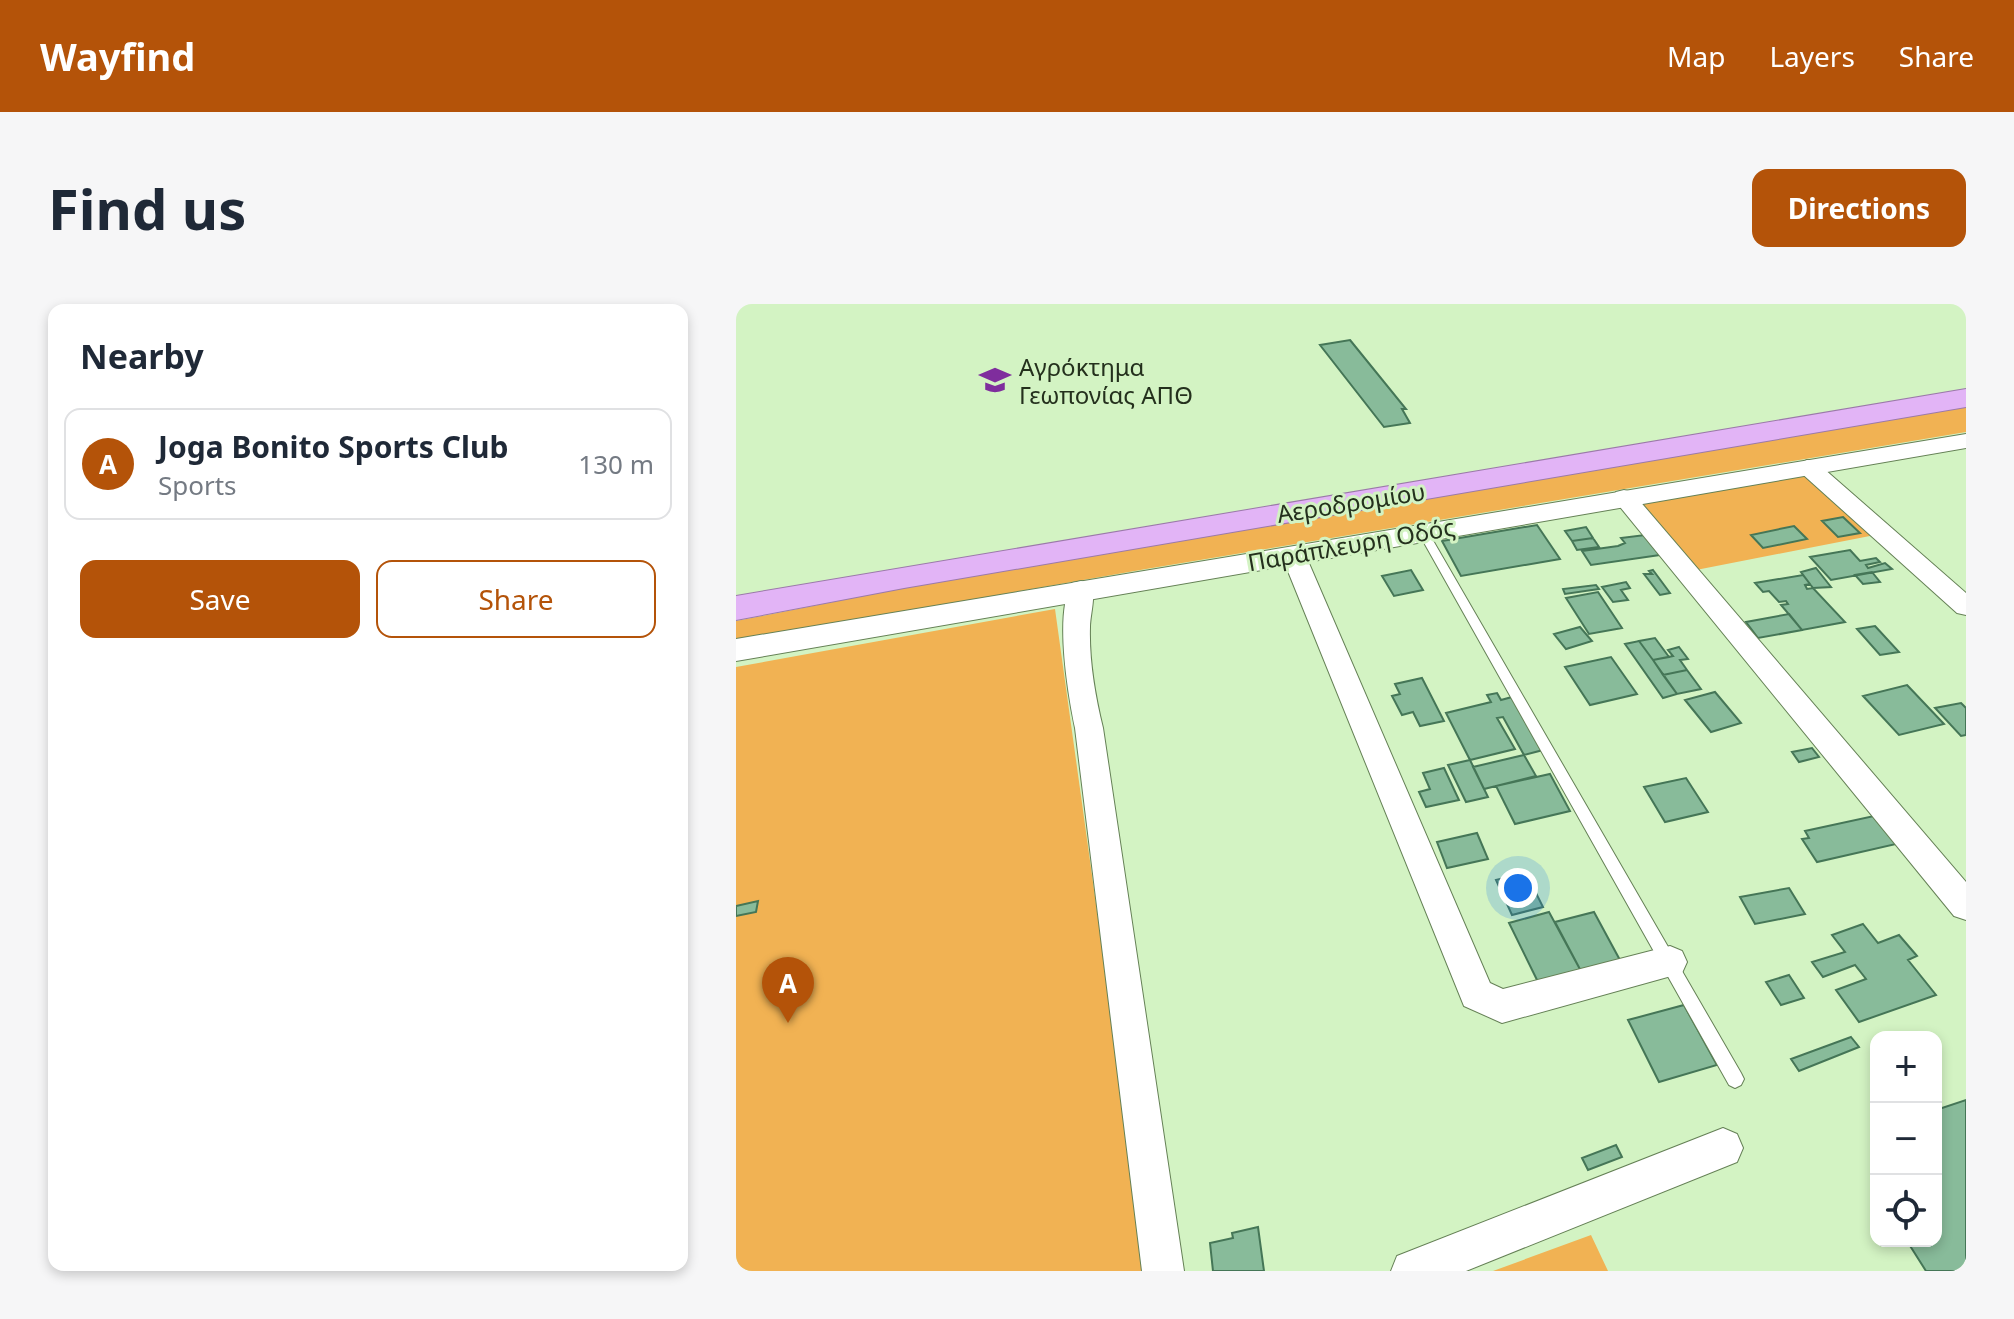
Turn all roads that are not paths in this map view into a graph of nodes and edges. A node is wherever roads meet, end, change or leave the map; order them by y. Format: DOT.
graph roads {
  1 [pos="1966,375"];
  2 [pos="1966,398"];
  3 [pos="1966,441"];
  4 [pos="1807,466"];
  5 [pos="1624,497"];
  6 [pos="1423,532"];
  7 [pos="1293,554"];
  8 [pos="736,579"];
  9 [pos="1081,589"];
  10 [pos="1966,607"];
  11 [pos="736,608"];
  12 [pos="736,650"];
  13 [pos="1966,906"];
  14 [pos="1670,962"];
  15 [pos="1735,1079"];
  16 [pos="1723,1148"];
  17 [pos="1163,1271"];
  18 [pos="1412,1271"];
  1 -- 8 [label="highway, Αεροδρομίου"];
  2 -- 11 [label="highway, Αεροδρομίου"];
  3 -- 4 [label="street, Παράπλευρη Οδός"];
  4 -- 5 [label="street, Παράπλευρη Οδός"];
  4 -- 10 [label="street"];
  5 -- 6 [label="street, Παράπλευρη Οδός"];
  5 -- 13 [label="street"];
  6 -- 7 [label="street, Παράπλευρη Οδός"];
  6 -- 14 [label="lane"];
  7 -- 9 [label="street, Παράπλευρη Οδός"];
  7 -- 14 [label="street"];
  9 -- 12 [label="street, Παράπλευρη Οδός"];
  9 -- 17 [label="street"];
  14 -- 15 [label="lane"];
  16 -- 18 [label="street"];
}
